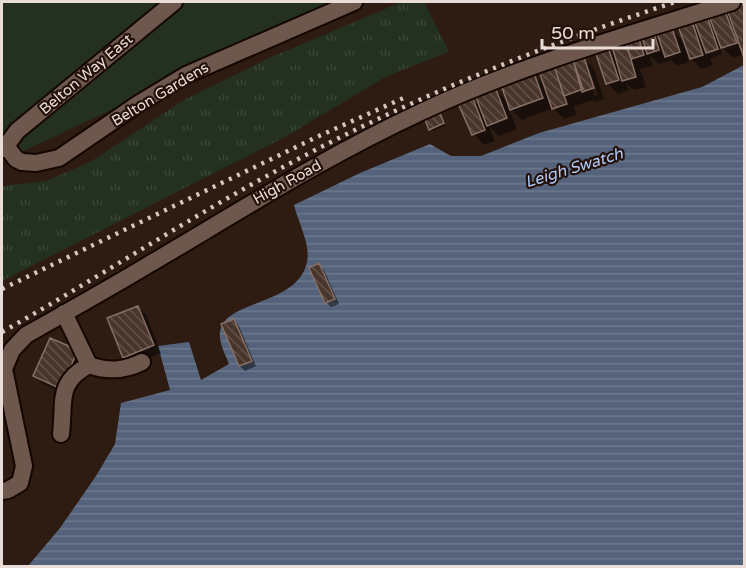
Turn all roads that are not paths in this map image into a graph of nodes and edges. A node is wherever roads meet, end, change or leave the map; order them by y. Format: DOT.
graph roads {
  1 [pos="174,2"];
  2 [pos="354,2"];
  3 [pos="732,2"];
  4 [pos="4,148"];
  5 [pos="64,313"];
  6 [pos="142,362"];
  7 [pos="88,365"];
  8 [pos="61,434"];
  9 [pos="2,491"];
  1 -- 4 [label="street, Belton Way East"];
  2 -- 4 [label="street, Belton Gardens"];
  3 -- 5 [label="street, High Road"];
  5 -- 7 [label="street"];
  5 -- 9 [label="street, High Road"];
  6 -- 7 [label="street"];
  7 -- 8 [label="street"];
}
